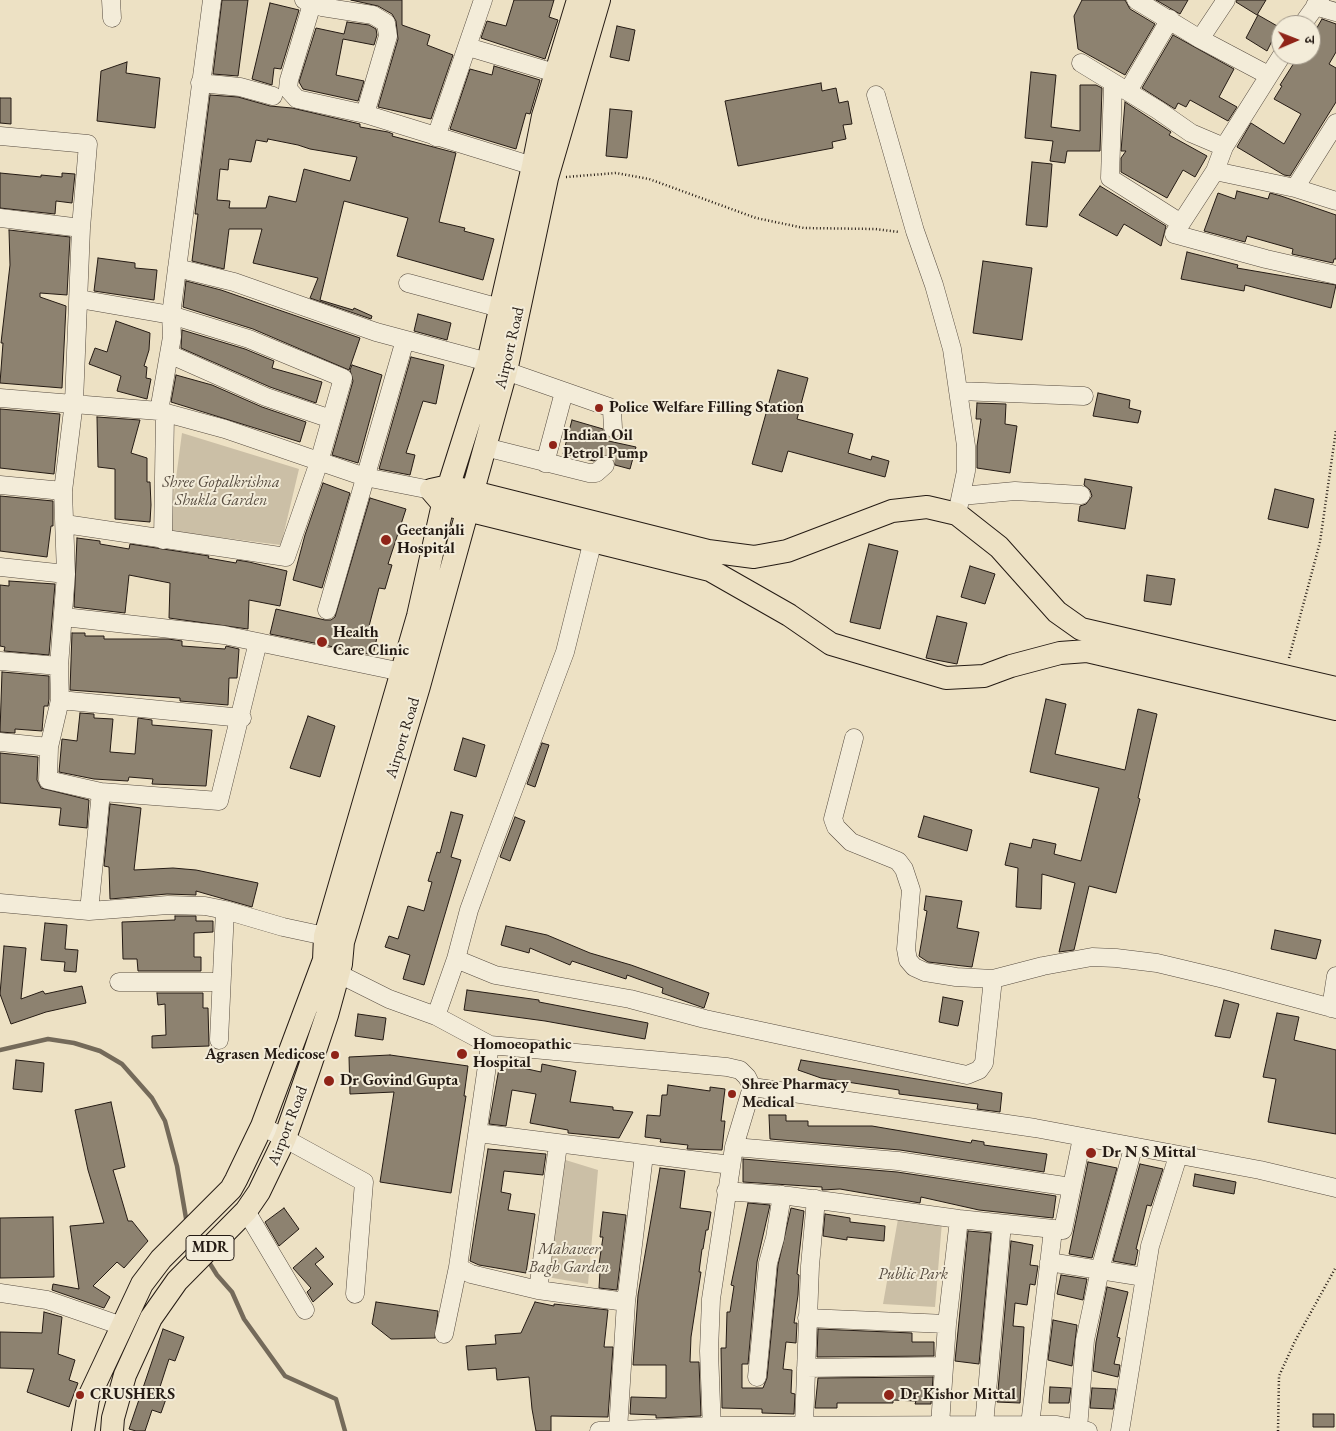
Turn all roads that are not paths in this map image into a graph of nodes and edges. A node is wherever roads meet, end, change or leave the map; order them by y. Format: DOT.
graph roads {
  1 [pos="111,0"];
  2 [pos="212,0"];
  3 [pos="483,0"];
  4 [pos="578,0"];
  5 [pos="599,0"];
  6 [pos="1226,0"];
  7 [pos="308,2"];
  8 [pos="1143,2"];
  9 [pos="1318,3"];
  10 [pos="1336,12"];
  11 [pos="1309,15"];
  12 [pos="112,18"];
  13 [pos="1170,19"];
  14 [pos="1200,39"];
  15 [pos="468,47"];
  16 [pos="1081,63"];
  17 [pos="1275,65"];
  18 [pos="555,73"];
  19 [pos="1268,75"];
  20 [pos="200,83"];
  21 [pos="1121,88"];
  22 [pos="876,95"];
  23 [pos="273,96"];
  24 [pos="365,114"];
  25 [pos="1336,125"];
  26 [pos="0,136"];
  27 [pos="436,137"];
  28 [pos="1224,147"];
  29 [pos="1215,171"];
  30 [pos="540,172"];
  31 [pos="1295,188"];
  32 [pos="1336,201"];
  33 [pos="0,218"];
  34 [pos="1181,223"];
  35 [pos="81,228"];
  36 [pos="177,268"];
  37 [pos="1336,275"];
  38 [pos="408,283"];
  39 [pos="78,299"];
  40 [pos="500,308"];
  41 [pos="171,315"];
  42 [pos="405,340"];
  43 [pos="169,354"];
  44 [pos="497,367"];
  45 [pos="959,391"];
  46 [pos="564,392"];
  47 [pos="1084,396"];
  48 [pos="0,398"];
  49 [pos="74,402"];
  50 [pos="162,412"];
  51 [pos="331,419"];
  52 [pos="613,428"];
  53 [pos="485,447"];
  54 [pos="319,462"];
  55 [pos="545,463"];
  56 [pos="605,465"];
  57 [pos="365,477"];
  58 [pos="0,484"];
  59 [pos="64,491"];
  60 [pos="441,493"];
  61 [pos="1081,495"];
  62 [pos="470,500"];
  63 [pos="959,505"];
  64 [pos="65,524"];
  65 [pos="163,540"];
  66 [pos="593,540"];
  67 [pos="0,567"];
  68 [pos="66,574"];
  69 [pos="327,610"];
  70 [pos="64,617"];
  71 [pos="258,642"];
  72 [pos="0,661"];
  73 [pos="59,666"];
  74 [pos="402,672"];
  75 [pos="1336,688"];
  76 [pos="60,700"];
  77 [pos="1336,708"];
  78 [pos="242,718"];
  79 [pos="854,738"];
  80 [pos="0,742"];
  81 [pos="49,747"];
  82 [pos="101,792"];
  83 [pos="0,903"];
  84 [pos="225,910"];
  85 [pos="89,911"];
  86 [pos="324,936"];
  87 [pos="456,959"];
  88 [pos="330,970"];
  89 [pos="1336,976"];
  90 [pos="993,979"];
  91 [pos="119,982"];
  92 [pos="220,982"];
  93 [pos="1334,1009"];
  94 [pos="436,1016"];
  95 [pos="219,1040"];
  96 [pos="490,1045"];
  97 [pos="752,1087"];
  98 [pos="262,1126"];
  99 [pos="478,1133"];
  100 [pos="285,1138"];
  101 [pos="1082,1138"];
  102 [pos="558,1145"];
  103 [pos="734,1148"];
  104 [pos="1133,1148"];
  105 [pos="644,1155"];
  106 [pos="1178,1156"];
  107 [pos="731,1165"];
  108 [pos="1072,1187"];
  109 [pos="1336,1188"];
  110 [pos="726,1191"];
  111 [pos="782,1196"];
  112 [pos="816,1199"];
  113 [pos="244,1212"];
  114 [pos="959,1219"];
  115 [pos="1002,1224"];
  116 [pos="1053,1230"];
  117 [pos="1049,1262"];
  118 [pos="458,1267"];
  119 [pos="1100,1270"];
  120 [pos="1144,1277"];
  121 [pos="538,1290"];
  122 [pos="0,1292"];
  123 [pos="356,1294"];
  124 [pos="626,1302"];
  125 [pos="304,1310"];
  126 [pos="807,1318"];
  127 [pos="947,1324"];
  128 [pos="122,1326"];
  129 [pos="444,1334"];
  130 [pos="943,1366"];
  131 [pos="806,1368"];
  132 [pos="757,1377"];
  133 [pos="804,1425"];
  134 [pos="940,1425"];
  135 [pos="984,1425"];
  136 [pos="1030,1425"];
  137 [pos="712,1428"];
  138 [pos="1006,1428"];
  139 [pos="618,1430"];
  140 [pos="1083,1430"];
  141 [pos="83,1431"];
  142 [pos="112,1431"];
  143 [pos="598,1431"];
  144 [pos="1120,1431"];
  1 -- 12 [label="street"];
  2 -- 20 [label="street"];
  3 -- 15 [label="street"];
  4 -- 18 [label="main road, Airport Road"];
  5 -- 30 [label="main road, Airport Road"];
  6 -- 14 [label="street"];
  7 -- 24 [label="street"];
  7 -- 24 [label="street"];
  8 -- 13 [label="street"];
  9 -- 10 [label="street"];
  9 -- 11 [label="street"];
  13 -- 14 [label="street"];
  13 -- 21 [label="street"];
  14 -- 19 [label="street"];
  15 -- 18 [label="street"];
  15 -- 27 [label="street"];
  16 -- 21 [label="street"];
  17 -- 19 [label="street"];
  18 -- 30 [label="main road, Airport Road"];
  19 -- 28 [label="street"];
  20 -- 23 [label="street"];
  20 -- 36 [label="street"];
  21 -- 28 [label="street"];
  21 -- 34 [label="street"];
  22 -- 45 [label="street"];
  24 -- 27 [label="street"];
  25 -- 31 [label="street"];
  26 -- 35 [label="street"];
  27 -- 30 [label="street"];
  28 -- 29 [label="street"];
  29 -- 31 [label="street"];
  29 -- 34 [label="street"];
  30 -- 40 [label="main road, Airport Road"];
  30 -- 44 [label="main road, Airport Road"];
  31 -- 32 [label="street"];
  33 -- 35 [label="street"];
  34 -- 37 [label="street"];
  35 -- 39 [label="street"];
  36 -- 41 [label="street"];
  36 -- 42 [label="street"];
  38 -- 40 [label="street"];
  39 -- 41 [label="street"];
  39 -- 49 [label="street"];
  40 -- 44 [label="main road, Airport Road"];
  41 -- 43 [label="street"];
  41 -- 51 [label="street"];
  42 -- 44 [label="street"];
  42 -- 57 [label="street"];
  43 -- 50 [label="street"];
  43 -- 51 [label="street"];
  44 -- 46 [label="street"];
  44 -- 53 [label="main road, Airport Road"];
  44 -- 60 [label="main road, Airport Road"];
  45 -- 47 [label="street"];
  45 -- 63 [label="street"];
  46 -- 52 [label="street"];
  46 -- 55 [label="street"];
  48 -- 49 [label="street"];
  49 -- 50 [label="street"];
  49 -- 59 [label="street"];
  50 -- 54 [label="street"];
  50 -- 65 [label="street"];
  51 -- 54 [label="street"];
  53 -- 55 [label="street"];
  53 -- 62 [label="main road, Airport Road"];
  54 -- 57 [label="street"];
  54 -- 65 [label="street"];
  55 -- 56 [label="street"];
  57 -- 60 [label="street"];
  57 -- 69 [label="street"];
  58 -- 59 [label="street"];
  59 -- 64 [label="street"];
  60 -- 62 [label="main road"];
  60 -- 74 [label="main road, Airport Road"];
  61 -- 63 [label="street"];
  62 -- 63 [label="main road"];
  62 -- 66 [label="main road"];
  62 -- 88 [label="main road, Airport Road"];
  63 -- 75 [label="main road"];
  64 -- 65 [label="street"];
  64 -- 68 [label="street"];
  66 -- 77 [label="main road"];
  66 -- 87 [label="street"];
  67 -- 68 [label="street"];
  68 -- 70 [label="street"];
  70 -- 71 [label="street"];
  70 -- 73 [label="street"];
  71 -- 74 [label="street"];
  71 -- 78 [label="street"];
  72 -- 73 [label="street"];
  73 -- 76 [label="street"];
  74 -- 86 [label="main road, Airport Road"];
  76 -- 78 [label="street"];
  76 -- 81 [label="street"];
  78 -- 82 [label="street"];
  79 -- 90 [label="street"];
  80 -- 81 [label="street"];
  81 -- 82 [label="street"];
  82 -- 85 [label="street"];
  83 -- 85 [label="street"];
  84 -- 85 [label="street"];
  84 -- 86 [label="street"];
  84 -- 92 [label="street"];
  86 -- 88 [label="main road, Airport Road"];
  87 -- 90 [label="street"];
  87 -- 94 [label="street"];
  88 -- 94 [label="street"];
  88 -- 98 [label="main road, Airport Road"];
  88 -- 100 [label="main road, Airport Road"];
  89 -- 93 [label="street"];
  90 -- 93 [label="street"];
  91 -- 92 [label="street"];
  92 -- 95 [label="street"];
  94 -- 96 [label="street"];
  96 -- 97 [label="street"];
  96 -- 99 [label="street"];
  97 -- 101 [label="street"];
  97 -- 103 [label="street"];
  98 -- 100 [label="street"];
  98 -- 128 [label="main road, Airport Road"];
  99 -- 102 [label="street"];
  99 -- 118 [label="street"];
  100 -- 113 [label="main road, Airport Road"];
  100 -- 123 [label="street"];
  101 -- 104 [label="street"];
  101 -- 108 [label="street"];
  102 -- 105 [label="street"];
  102 -- 121 [label="street"];
  103 -- 107 [label="street"];
  103 -- 108 [label="street"];
  104 -- 106 [label="street"];
  104 -- 119 [label="street"];
  105 -- 107 [label="street"];
  105 -- 124 [label="street"];
  106 -- 109 [label="street"];
  106 -- 120 [label="street"];
  107 -- 110 [label="street"];
  108 -- 116 [label="street"];
  110 -- 111 [label="street"];
  110 -- 137 [label="street"];
  111 -- 112 [label="street"];
  111 -- 132 [label="street"];
  112 -- 114 [label="street"];
  112 -- 126 [label="street"];
  113 -- 125 [label="street"];
  113 -- 142 [label="main road, Airport Road / MDR"];
  114 -- 115 [label="street"];
  114 -- 127 [label="street"];
  115 -- 116 [label="street"];
  115 -- 135 [label="street"];
  116 -- 117 [label="street"];
  117 -- 119 [label="street"];
  117 -- 136 [label="street"];
  118 -- 121 [label="street"];
  118 -- 129 [label="street"];
  119 -- 120 [label="street"];
  119 -- 140 [label="street"];
  120 -- 144 [label="street"];
  121 -- 124 [label="street"];
  122 -- 128 [label="street"];
  124 -- 139 [label="street"];
  126 -- 127 [label="street"];
  126 -- 131 [label="street"];
  127 -- 130 [label="street"];
  128 -- 141 [label="main road, Airport Road"];
  130 -- 131 [label="street"];
  130 -- 134 [label="street"];
  131 -- 133 [label="street"];
  133 -- 134 [label="street"];
  133 -- 137 [label="street"];
  134 -- 135 [label="street"];
  135 -- 138 [label="street"];
  136 -- 138 [label="street"];
  136 -- 140 [label="street"];
  137 -- 139 [label="street"];
  139 -- 143 [label="street"];
}
